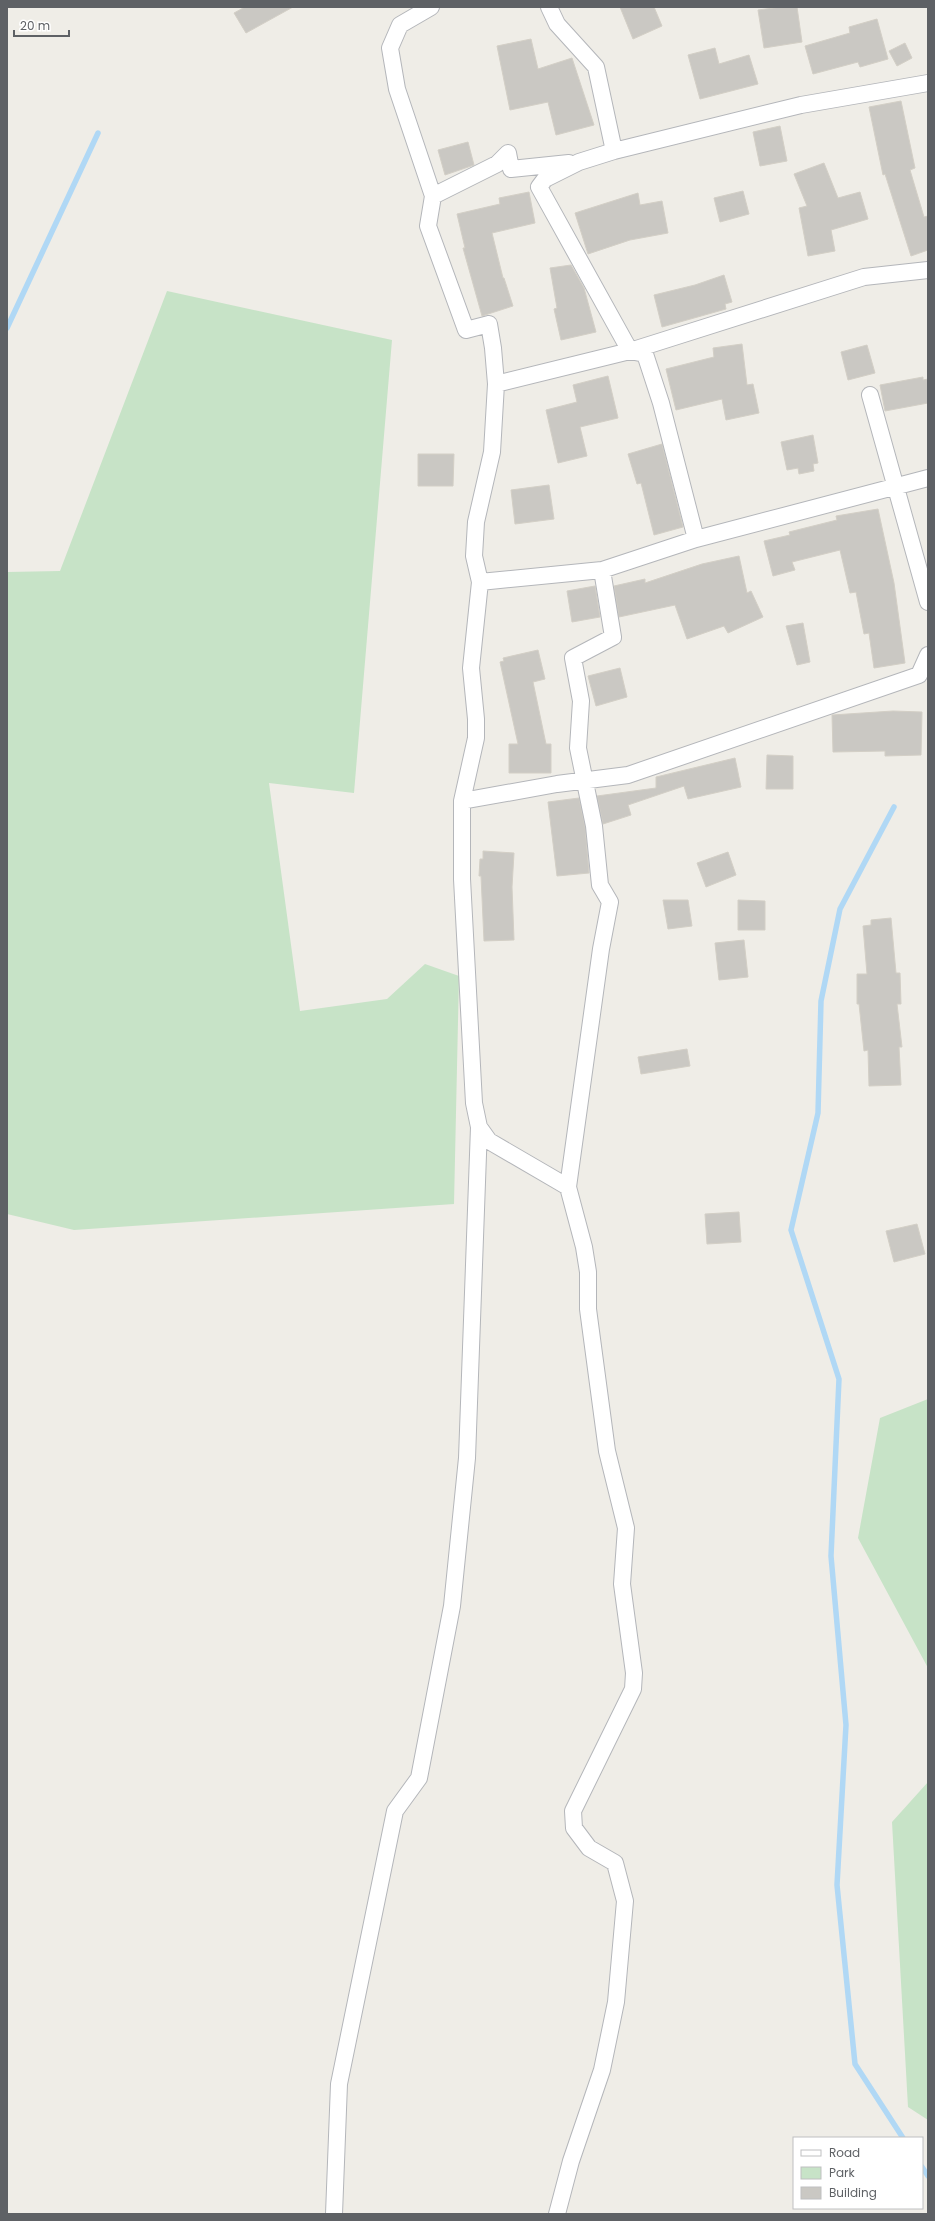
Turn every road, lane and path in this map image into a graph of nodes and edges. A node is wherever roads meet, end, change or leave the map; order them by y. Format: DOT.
graph roads {
  1 [pos="432,7"];
  2 [pos="549,7"];
  3 [pos="928,83"];
  4 [pos="614,151"];
  5 [pos="579,162"];
  6 [pos="433,196"];
  7 [pos="928,270"];
  8 [pos="630,351"];
  9 [pos="496,384"];
  10 [pos="870,395"];
  11 [pos="928,478"];
  12 [pos="897,486"];
  13 [pos="696,539"];
  14 [pos="602,570"];
  15 [pos="480,582"];
  16 [pos="928,602"];
  17 [pos="928,655"];
  18 [pos="585,781"];
  19 [pos="462,801"];
  20 [pos="479,1127"];
  21 [pos="568,1187"];
  22 [pos="334,2214"];
  23 [pos="557,2214"];
  1 -- 6 [label="street"];
  2 -- 4 [label="street"];
  3 -- 4 [label="street"];
  4 -- 5 [label="street"];
  5 -- 6 [label="street"];
  5 -- 8 [label="street"];
  6 -- 9 [label="street"];
  7 -- 8 [label="street"];
  8 -- 9 [label="street"];
  8 -- 13 [label="street"];
  9 -- 15 [label="street"];
  10 -- 12 [label="street"];
  11 -- 12 [label="street"];
  12 -- 13 [label="street"];
  12 -- 16 [label="street"];
  13 -- 14 [label="street"];
  14 -- 15 [label="street"];
  14 -- 18 [label="street"];
  15 -- 19 [label="street"];
  17 -- 18 [label="street"];
  18 -- 19 [label="street"];
  18 -- 21 [label="street"];
  19 -- 20 [label="street"];
  20 -- 21 [label="street"];
  20 -- 22 [label="street"];
  21 -- 23 [label="street"];
}
